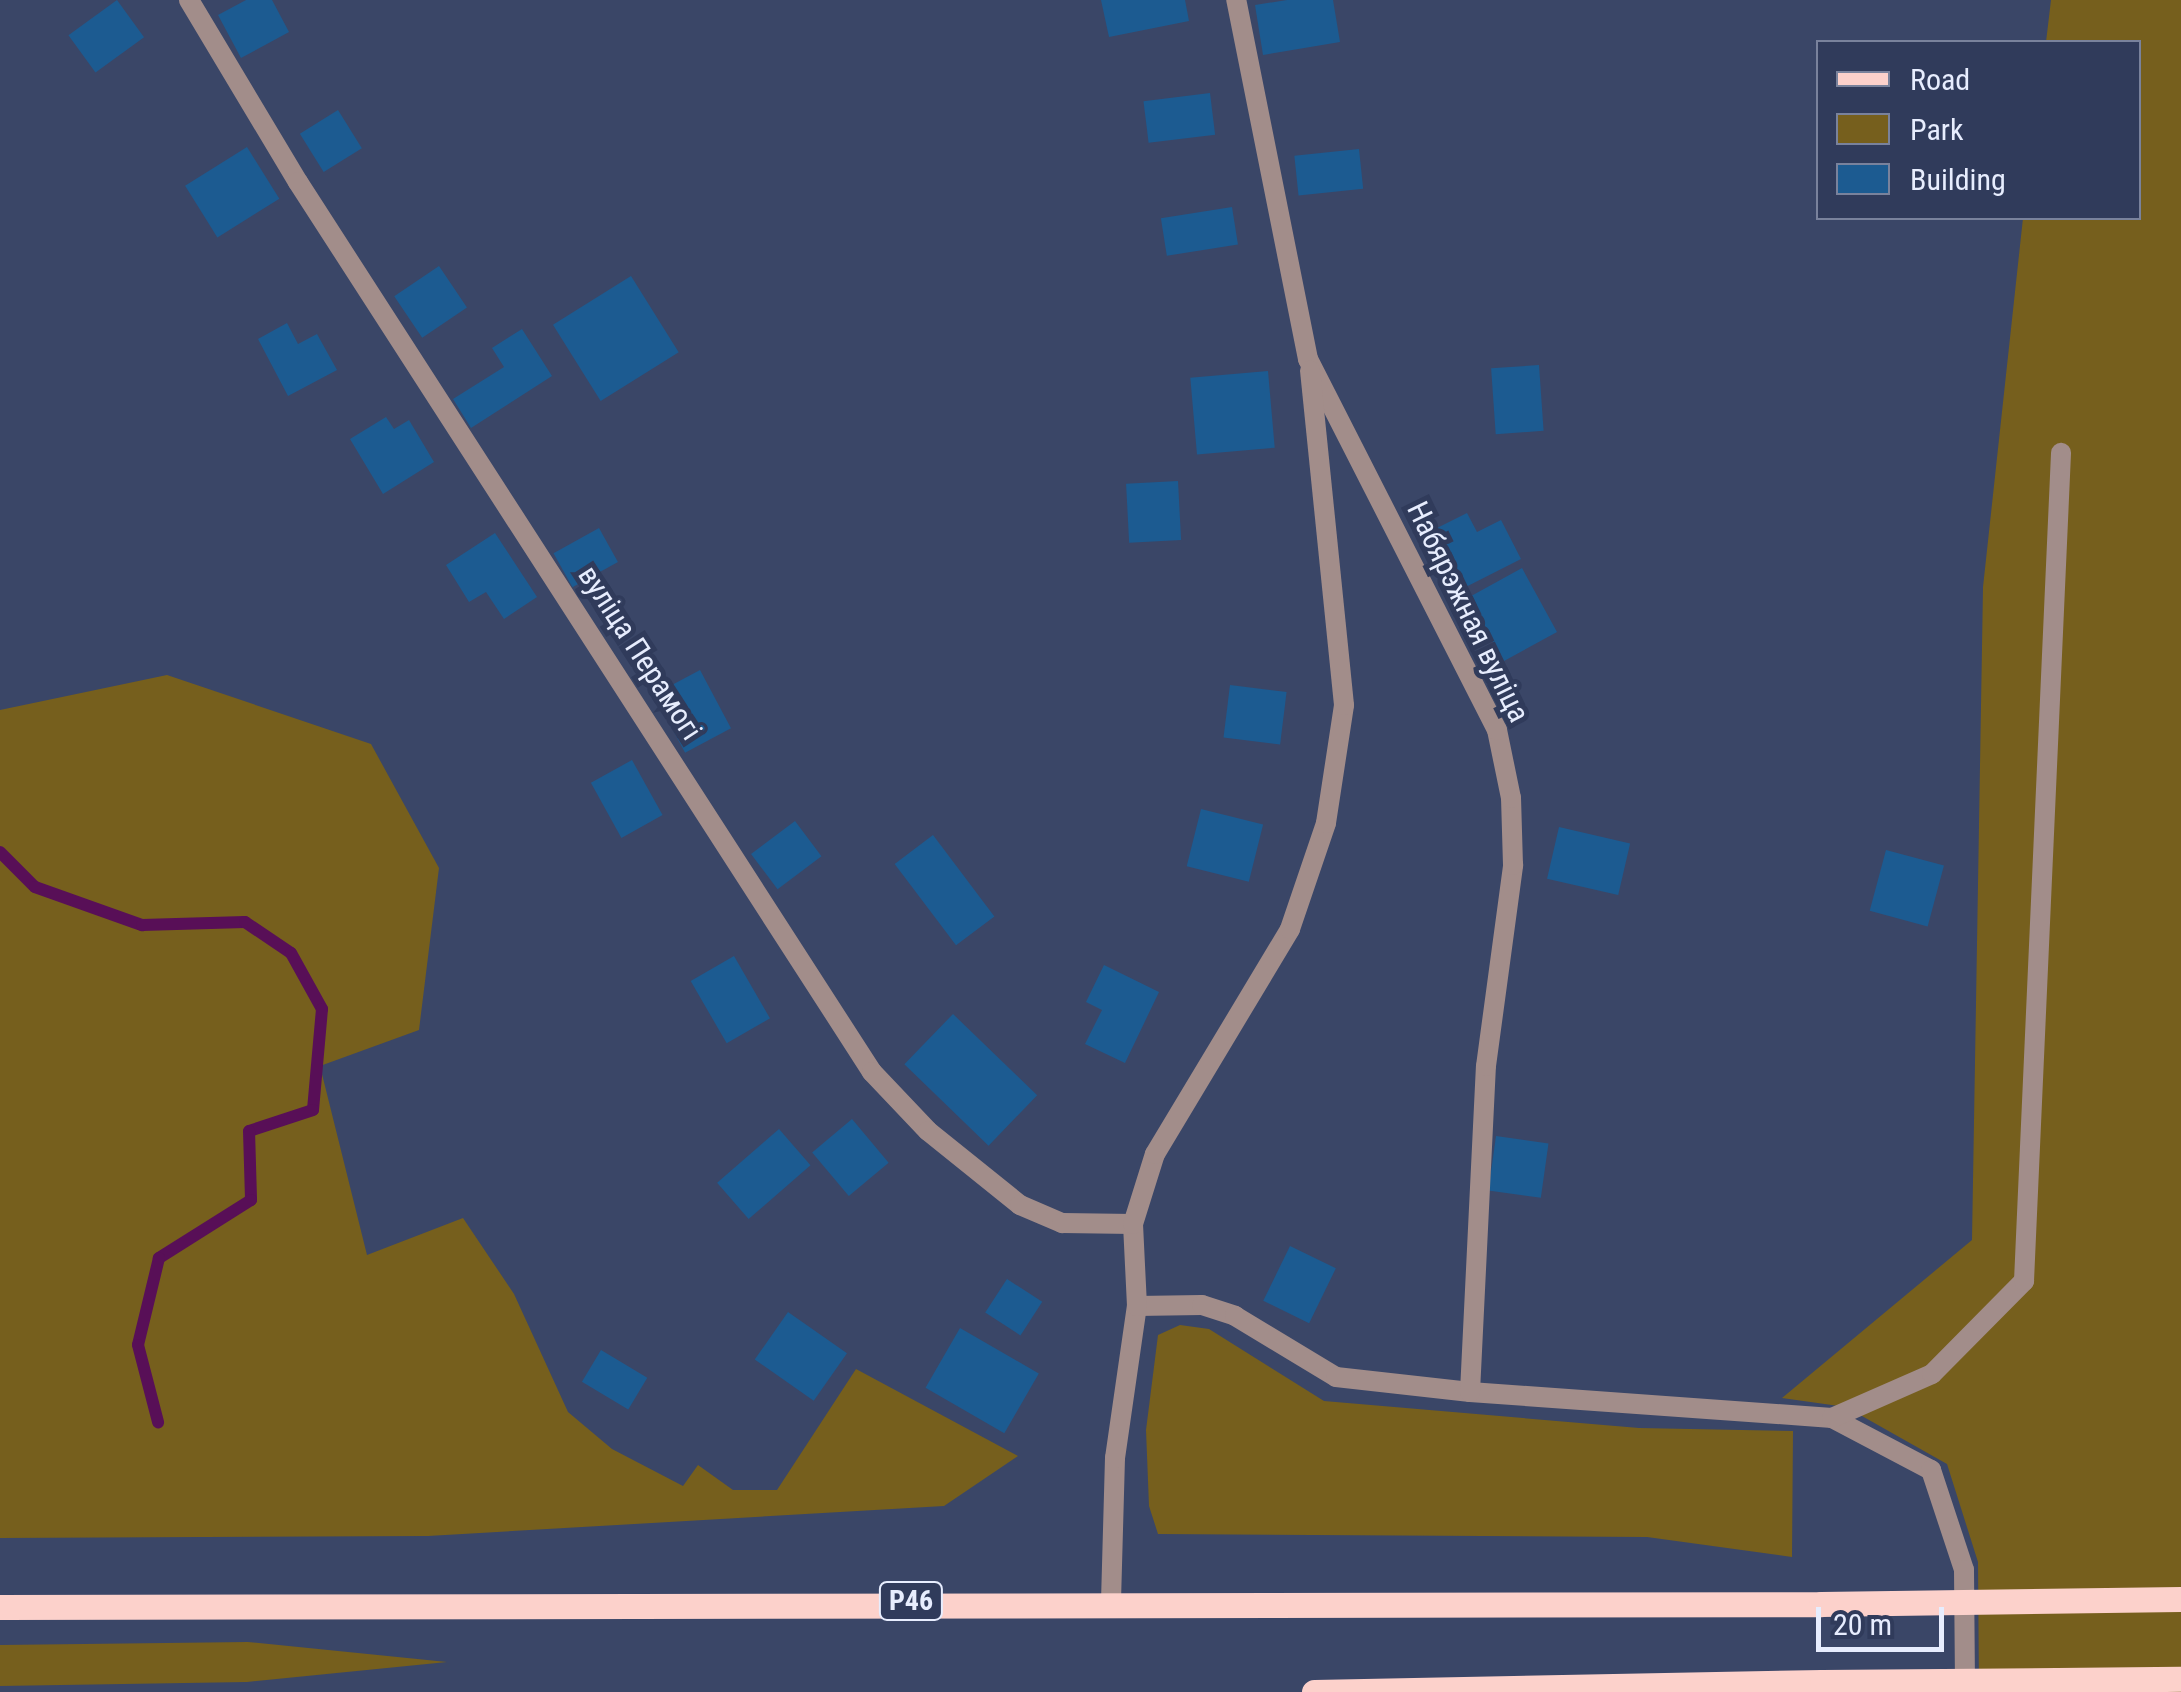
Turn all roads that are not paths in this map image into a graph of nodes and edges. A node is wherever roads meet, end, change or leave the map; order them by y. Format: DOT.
graph roads {
  1 [pos="188,0"];
  2 [pos="1236,0"];
  3 [pos="1308,359"];
  4 [pos="2062,453"];
  5 [pos="1133,1224"];
  6 [pos="1137,1306"];
  7 [pos="1470,1392"];
  8 [pos="1832,1418"];
  9 [pos="2181,1599"];
  10 [pos="1111,1601"];
  11 [pos="0,1607"];
  12 [pos="2181,1679"];
  13 [pos="1314,1692"];
  14 [pos="1965,1692"];
  1 -- 5 [label="street, вуліца Перамогі"];
  2 -- 3 [label="street, Набярэжная вуліца"];
  3 -- 5 [label="street"];
  3 -- 7 [label="street, Набярэжная вуліца"];
  4 -- 8 [label="street"];
  5 -- 6 [label="street"];
  6 -- 7 [label="street"];
  6 -- 10 [label="street"];
  7 -- 8 [label="street"];
  8 -- 14 [label="street"];
  9 -- 10 [label="main road, Р46, bridge"];
  10 -- 11 [label="main road, Р46"];
  12 -- 13 [label="main road, bridge"];
}
